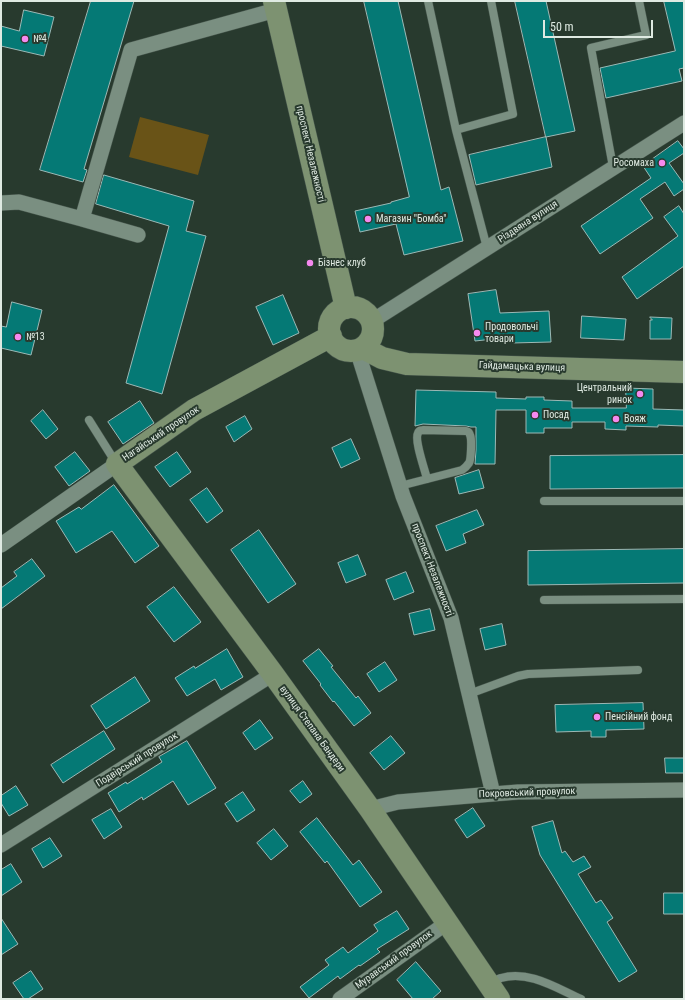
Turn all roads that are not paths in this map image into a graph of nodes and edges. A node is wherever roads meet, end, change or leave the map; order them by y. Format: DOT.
graph roads {
  1 [pos="428,1"];
  2 [pos="491,1"];
  3 [pos="639,1"];
  4 [pos="275,5"];
  5 [pos="684,123"];
  6 [pos="456,130"];
  7 [pos="613,167"];
  8 [pos="1,203"];
  9 [pos="82,219"];
  10 [pos="138,235"];
  11 [pos="487,248"];
  12 [pos="346,308"];
  13 [pos="372,321"];
  14 [pos="331,336"];
  15 [pos="360,349"];
  16 [pos="684,372"];
  17 [pos="89,420"];
  18 [pos="117,464"];
  19 [pos="427,479"];
  20 [pos="400,486"];
  21 [pos="544,501"];
  22 [pos="684,501"];
  23 [pos="1,545"];
  24 [pos="684,598"];
  25 [pos="544,600"];
  26 [pos="638,670"];
  27 [pos="273,674"];
  28 [pos="469,694"];
  29 [pos="684,790"];
  30 [pos="493,794"];
  31 [pos="370,809"];
  32 [pos="1,845"];
  33 [pos="448,922"];
  34 [pos="494,992"];
  35 [pos="340,999"];
  36 [pos="581,999"];
  1 -- 6 [label="lane"];
  2 -- 6 [label="lane"];
  3 -- 7 [label="lane"];
  4 -- 9 [label="street"];
  4 -- 12 [label="street, проспект Незалежності"];
  5 -- 7 [label="street, Різдвяна вулиця"];
  6 -- 11 [label="lane"];
  7 -- 11 [label="street, Різдвяна вулиця"];
  8 -- 9 [label="street"];
  9 -- 10 [label="street"];
  11 -- 13 [label="street, Різдвяна вулиця"];
  12 -- 13 [label="street"];
  12 -- 14 [label="street"];
  13 -- 15 [label="street"];
  14 -- 15 [label="street"];
  14 -- 18 [label="street, Нагайський провулок"];
  15 -- 16 [label="street, Гайдамацька вулиця"];
  15 -- 20 [label="street, проспект Незалежності"];
  17 -- 18 [label="lane"];
  18 -- 23 [label="street, Нагайський провулок"];
  18 -- 27 [label="street, вулиця Степана Бандери"];
  19 -- 19 [label="lane"];
  19 -- 20 [label="lane"];
  20 -- 28 [label="street, проспект Незалежності"];
  21 -- 22 [label="lane"];
  24 -- 25 [label="lane"];
  26 -- 28 [label="lane"];
  27 -- 31 [label="street, вулиця Степана Бандери"];
  27 -- 32 [label="street, Подвірський провулок"];
  28 -- 30 [label="street, проспект Незалежності"];
  29 -- 30 [label="street, Покровський провулок"];
  30 -- 31 [label="street, Покровський провулок"];
  31 -- 33 [label="street, вулиця Степана Бандери"];
  33 -- 34 [label="street, вулиця Степана Бандери"];
  33 -- 35 [label="street, Муравський провулок"];
  34 -- 36 [label="lane"];
}
